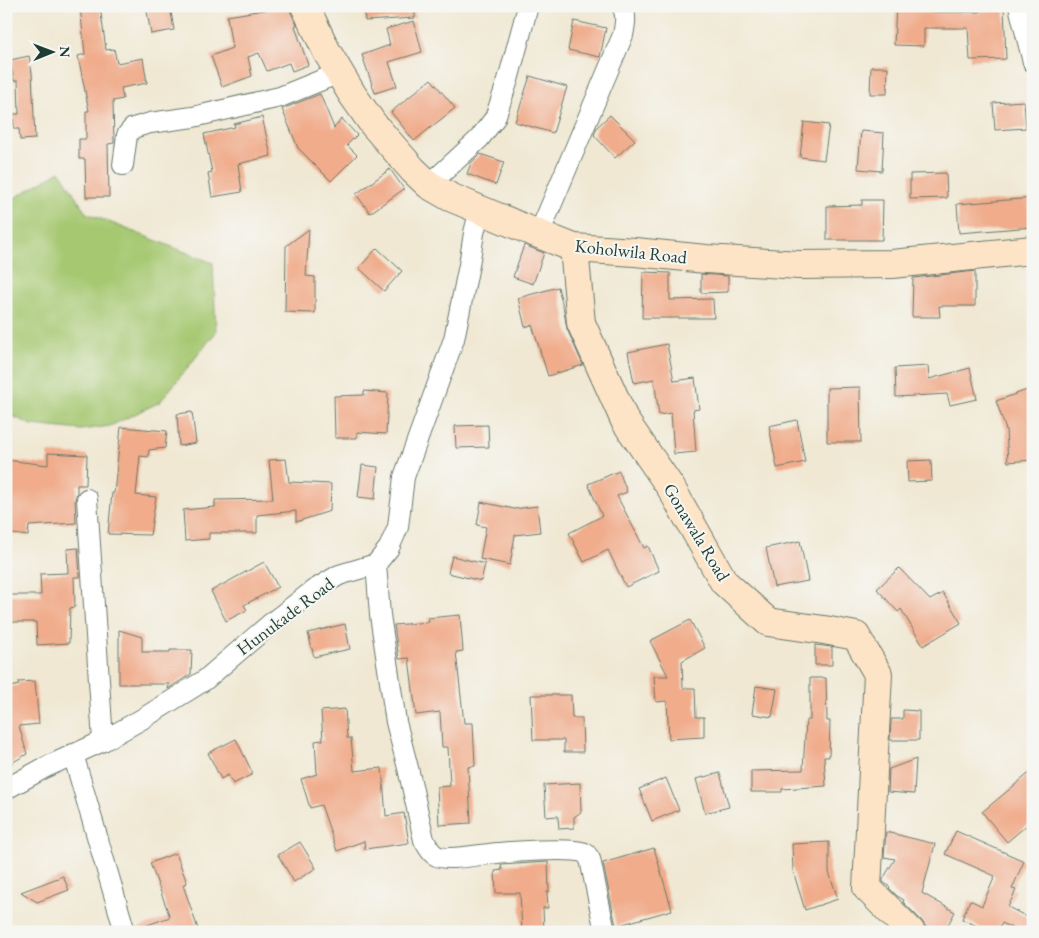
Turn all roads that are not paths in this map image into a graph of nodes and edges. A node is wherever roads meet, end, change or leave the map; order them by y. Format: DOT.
graph roads {
  1 [pos="304,6"];
  2 [pos="528,6"];
  3 [pos="622,6"];
  4 [pos="1019,6"];
  5 [pos="1033,62"];
  6 [pos="339,72"];
  7 [pos="123,164"];
  8 [pos="429,185"];
  9 [pos="480,209"];
  10 [pos="539,234"];
  11 [pos="574,248"];
  12 [pos="1033,250"];
  13 [pos="87,499"];
  14 [pos="376,564"];
  15 [pos="103,741"];
  16 [pos="73,754"];
  17 [pos="6,789"];
  18 [pos="125,932"];
  19 [pos="605,932"];
  20 [pos="911,932"];
  1 -- 6 [label="street, Koholwila Road"];
  2 -- 8 [label="street"];
  3 -- 10 [label="street"];
  4 -- 5 [label="street"];
  6 -- 7 [label="street"];
  6 -- 8 [label="street, Koholwila Road"];
  8 -- 9 [label="street, Koholwila Road"];
  9 -- 10 [label="street, Koholwila Road"];
  9 -- 14 [label="street"];
  10 -- 11 [label="street, Koholwila Road"];
  11 -- 12 [label="street, Koholwila Road"];
  11 -- 20 [label="street, Gonawala Road"];
  13 -- 15 [label="street"];
  14 -- 15 [label="street, Hunukade Road"];
  14 -- 19 [label="street"];
  15 -- 16 [label="street, Hunukade Road"];
  16 -- 17 [label="street, Hunukade Road"];
  16 -- 18 [label="street"];
}
